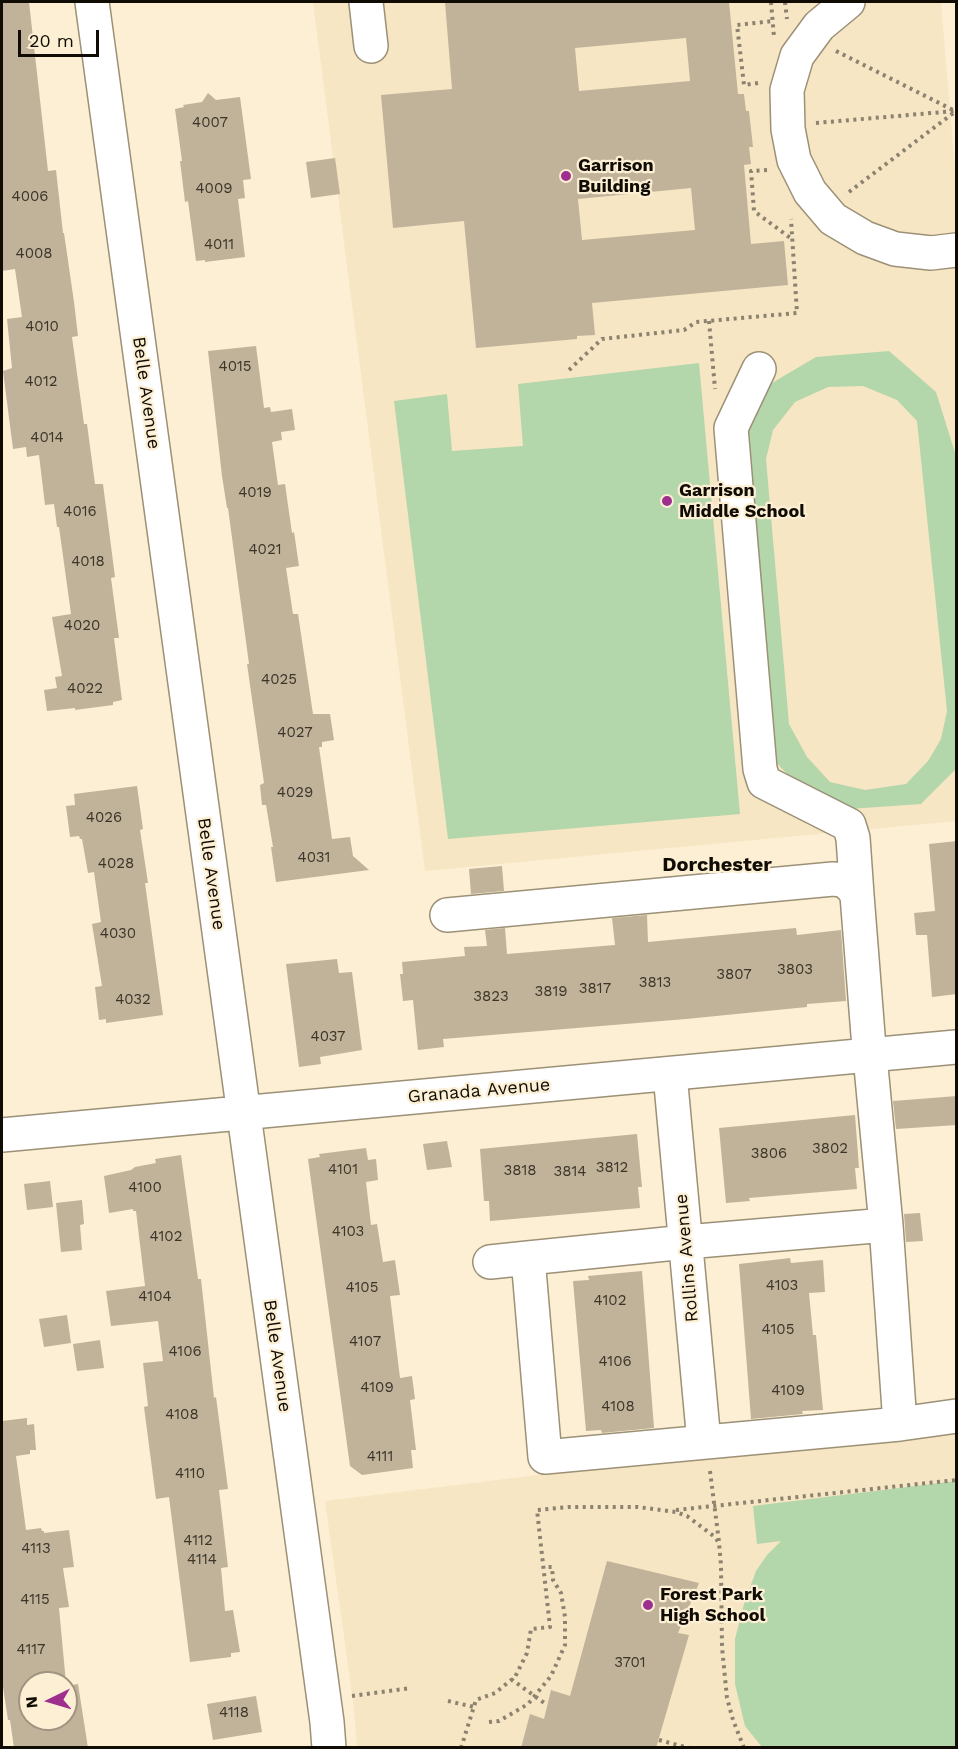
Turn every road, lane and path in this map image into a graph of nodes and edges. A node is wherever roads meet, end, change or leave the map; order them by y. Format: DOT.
graph roads {
  1 [pos="92,2"];
  2 [pos="366,2"];
  3 [pos="848,2"];
  4 [pos="772,21"];
  5 [pos="371,46"];
  6 [pos="826,46"];
  7 [pos="765,83"];
  8 [pos="956,111"];
  9 [pos="809,124"];
  10 [pos="751,171"];
  11 [pos="845,194"];
  12 [pos="791,218"];
  13 [pos="793,240"];
  14 [pos="957,250"];
  15 [pos="759,369"];
  16 [pos="569,370"];
  17 [pos="857,895"];
  18 [pos="447,915"];
  19 [pos="957,1047"];
  20 [pos="869,1055"];
  21 [pos="670,1074"];
  22 [pos="244,1112"];
  23 [pos="2,1135"];
  24 [pos="886,1225"];
  25 [pos="686,1242"];
  26 [pos="528,1258"];
  27 [pos="490,1262"];
  28 [pos="957,1416"];
  29 [pos="900,1424"];
  30 [pos="707,1457"];
  31 [pos="957,1480"];
  32 [pos="715,1506"];
  33 [pos="669,1511"];
  34 [pos="719,1543"];
  35 [pos="544,1567"];
  36 [pos="511,1679"];
  37 [pos="411,1688"];
  38 [pos="345,1697"];
  39 [pos="534,1697"];
  40 [pos="448,1701"];
  41 [pos="547,1706"];
  42 [pos="474,1707"];
  43 [pos="489,1722"];
  44 [pos="659,1740"];
  45 [pos="329,1748"];
  46 [pos="461,1748"];
  47 [pos="688,1748"];
  48 [pos="744,1748"];
  1 -- 22 [label="street, Belle Avenue"];
  2 -- 5 [label="street"];
  3 -- 14 [label="street"];
  4 -- 7 [label="path"];
  6 -- 8 [label="path"];
  8 -- 9 [label="path"];
  8 -- 11 [label="path"];
  10 -- 13 [label="path"];
  12 -- 13 [label="path"];
  13 -- 16 [label="path"];
  15 -- 17 [label="street"];
  17 -- 18 [label="street"];
  17 -- 20 [label="street"];
  19 -- 20 [label="street, Granada Avenue"];
  20 -- 21 [label="street, Granada Avenue"];
  20 -- 24 [label="street"];
  21 -- 22 [label="street, Granada Avenue"];
  21 -- 25 [label="street, Rollins Avenue"];
  22 -- 23 [label="street, Granada Avenue"];
  22 -- 45 [label="street, Belle Avenue"];
  24 -- 25 [label="street"];
  24 -- 29 [label="street"];
  25 -- 26 [label="street"];
  25 -- 30 [label="street, Rollins Avenue"];
  26 -- 27 [label="street"];
  26 -- 30 [label="street"];
  28 -- 29 [label="street"];
  29 -- 30 [label="street"];
  30 -- 32 [label="path"];
  31 -- 32 [label="path"];
  32 -- 33 [label="path"];
  32 -- 34 [label="path"];
  33 -- 34 [label="path"];
  33 -- 35 [label="path"];
  34 -- 48 [label="path"];
  35 -- 36 [label="path"];
  35 -- 39 [label="path"];
  36 -- 39 [label="path"];
  36 -- 42 [label="path"];
  37 -- 38 [label="path"];
  39 -- 41 [label="path"];
  39 -- 43 [label="path"];
  40 -- 42 [label="path"];
  42 -- 46 [label="path"];
  44 -- 47 [label="path"];
}
